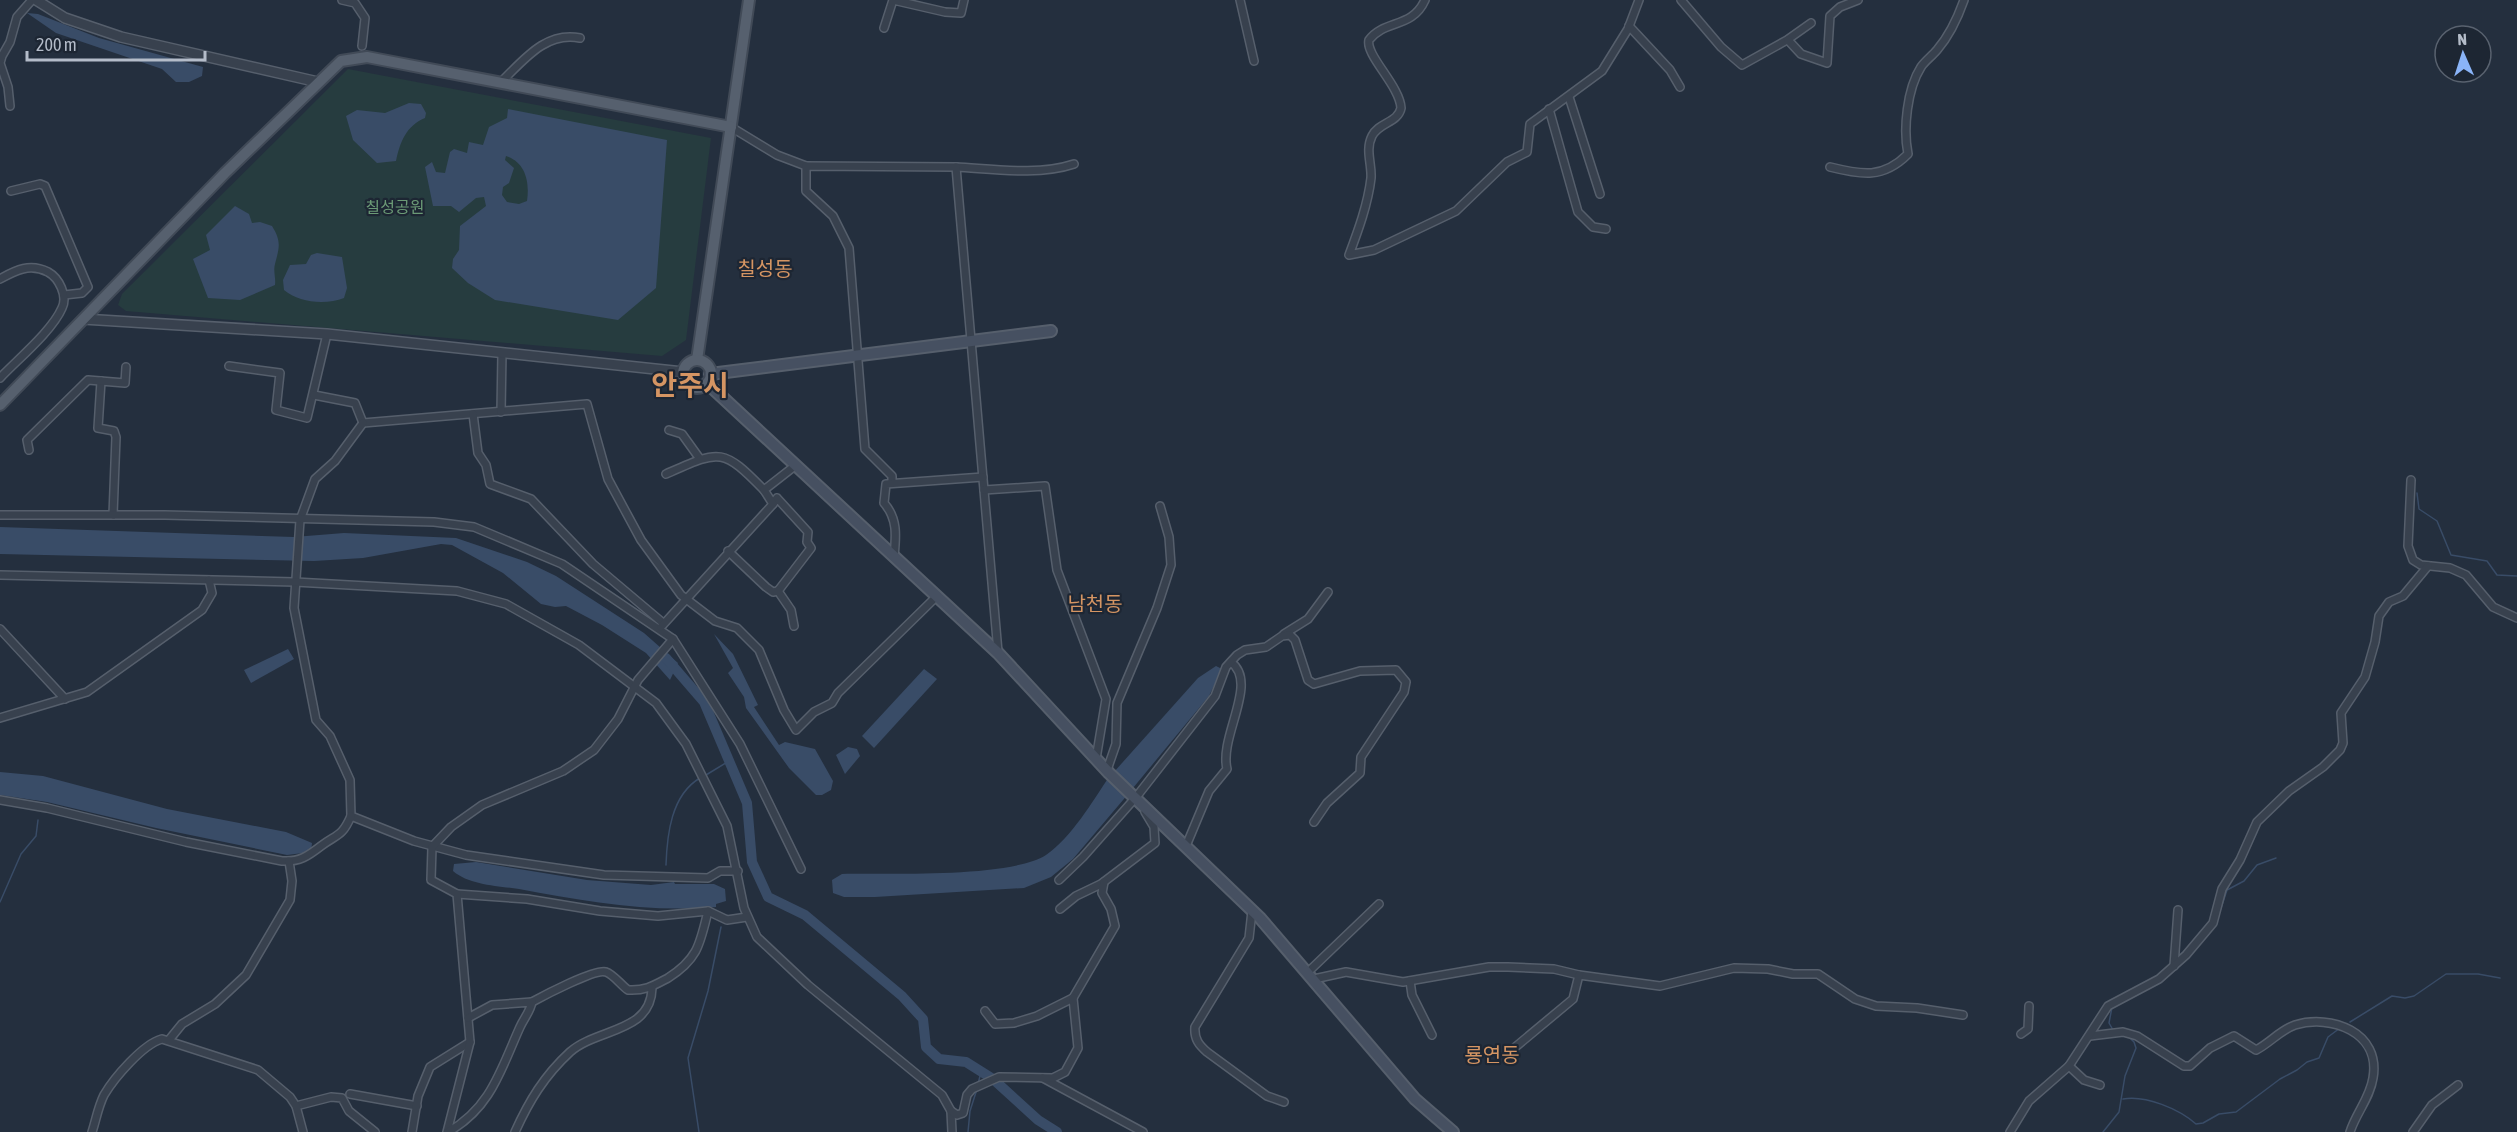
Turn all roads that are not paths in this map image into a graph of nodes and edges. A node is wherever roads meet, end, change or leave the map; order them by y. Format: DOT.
graph roads {
  1 [pos="34,0"];
  2 [pos="342,0"];
  3 [pos="749,0"];
  4 [pos="964,0"];
  5 [pos="1240,0"];
  6 [pos="1425,0"];
  7 [pos="1639,0"];
  8 [pos="1681,0"];
  9 [pos="1858,0"];
  10 [pos="1964,0"];
  11 [pos="1811,23"];
  12 [pos="1629,26"];
  13 [pos="884,28"];
  14 [pos="580,38"];
  15 [pos="1788,40"];
  16 [pos="362,46"];
  17 [pos="1254,61"];
  18 [pos="318,82"];
  19 [pos="500,83"];
  20 [pos="1680,87"];
  21 [pos="1569,97"];
  22 [pos="10,106"];
  23 [pos="1549,109"];
  24 [pos="731,127"];
  25 [pos="1074,164"];
  26 [pos="806,166"];
  27 [pos="956,167"];
  28 [pos="1830,167"];
  29 [pos="11,191"];
  30 [pos="1600,194"];
  31 [pos="1605,229"];
  32 [pos="0,279"];
  33 [pos="64,295"];
  34 [pos="84,319"];
  35 [pos="1051,331"];
  36 [pos="327,334"];
  37 [pos="971,340"];
  38 [pos="502,353"];
  39 [pos="857,357"];
  40 [pos="697,360"];
  41 [pos="229,366"];
  42 [pos="126,367"];
  43 [pos="683,372"];
  44 [pos="0,378"];
  45 [pos="709,378"];
  46 [pos="101,381"];
  47 [pos="314,395"];
  48 [pos="0,405"];
  49 [pos="501,412"];
  50 [pos="474,414"];
  51 [pos="363,423"];
  52 [pos="669,430"];
  53 [pos="29,450"];
  54 [pos="699,459"];
  55 [pos="796,465"];
  56 [pos="666,474"];
  57 [pos="983,477"];
  58 [pos="2411,480"];
  59 [pos="892,483"];
  60 [pos="764,490"];
  61 [pos="984,490"];
  62 [pos="773,504"];
  63 [pos="1160,506"];
  64 [pos="0,514"];
  65 [pos="112,515"];
  66 [pos="299,522"];
  67 [pos="728,551"];
  68 [pos="894,559"];
  69 [pos="2428,566"];
  70 [pos="0,575"];
  71 [pos="296,579"];
  72 [pos="208,580"];
  73 [pos="778,591"];
  74 [pos="1328,592"];
  75 [pos="936,597"];
  76 [pos="685,598"];
  77 [pos="2517,618"];
  78 [pos="661,626"];
  79 [pos="794,626"];
  80 [pos="0,629"];
  81 [pos="1282,636"];
  82 [pos="671,640"];
  83 [pos="998,653"];
  84 [pos="1231,662"];
  85 [pos="636,683"];
  86 [pos="65,699"];
  87 [pos="1106,699"];
  88 [pos="1117,703"];
  89 [pos="0,718"];
  90 [pos="1096,759"];
  91 [pos="1108,771"];
  92 [pos="1135,796"];
  93 [pos="0,800"];
  94 [pos="351,816"];
  95 [pos="1314,822"];
  96 [pos="1186,846"];
  97 [pos="432,847"];
  98 [pos="289,861"];
  99 [pos="801,868"];
  100 [pos="738,871"];
  101 [pos="1059,880"];
  102 [pos="1104,882"];
  103 [pos="457,894"];
  104 [pos="1379,904"];
  105 [pos="1060,909"];
  106 [pos="2178,909"];
  107 [pos="1252,910"];
  108 [pos="708,911"];
  109 [pos="747,917"];
  110 [pos="2174,966"];
  111 [pos="1311,975"];
  112 [pos="1579,975"];
  113 [pos="1410,981"];
  114 [pos="652,988"];
  115 [pos="1073,998"];
  116 [pos="532,1002"];
  117 [pos="2029,1006"];
  118 [pos="985,1011"];
  119 [pos="1962,1015"];
  120 [pos="468,1018"];
  121 [pos="2021,1034"];
  122 [pos="1432,1035"];
  123 [pos="2090,1036"];
  124 [pos="169,1040"];
  125 [pos="470,1042"];
  126 [pos="1513,1049"];
  127 [pos="2069,1066"];
  128 [pos="1043,1078"];
  129 [pos="2100,1085"];
  130 [pos="2458,1085"];
  131 [pos="360,1087"];
  132 [pos="350,1094"];
  133 [pos="342,1098"];
  134 [pos="1284,1102"];
  135 [pos="296,1106"];
  136 [pos="417,1106"];
  137 [pos="951,1111"];
  138 [pos="92,1132"];
  139 [pos="303,1132"];
  140 [pos="375,1132"];
  141 [pos="412,1132"];
  142 [pos="447,1132"];
  143 [pos="515,1132"];
  144 [pos="952,1132"];
  145 [pos="1143,1132"];
  146 [pos="1454,1132"];
  147 [pos="2010,1132"];
  148 [pos="2350,1132"];
  149 [pos="2413,1132"];
  1 -- 18 [label="street"];
  1 -- 22 [label="street"];
  2 -- 16 [label="street"];
  3 -- 24 [label="main road"];
  4 -- 13 [label="street"];
  5 -- 17 [label="street"];
  6 -- 23 [label="street"];
  7 -- 12 [label="street"];
  8 -- 15 [label="street"];
  9 -- 15 [label="street"];
  10 -- 28 [label="street"];
  11 -- 15 [label="street"];
  12 -- 20 [label="street"];
  12 -- 21 [label="street"];
  14 -- 19 [label="street"];
  18 -- 19 [label="main road"];
  18 -- 34 [label="main road"];
  19 -- 24 [label="main road"];
  21 -- 23 [label="street"];
  21 -- 30 [label="street"];
  23 -- 31 [label="street"];
  24 -- 26 [label="street"];
  24 -- 40 [label="main road"];
  25 -- 27 [label="street"];
  26 -- 27 [label="street"];
  26 -- 39 [label="street"];
  27 -- 37 [label="street"];
  29 -- 33 [label="street"];
  32 -- 33 [label="street"];
  33 -- 44 [label="street"];
  34 -- 36 [label="street"];
  34 -- 48 [label="main road"];
  35 -- 37 [label="main road"];
  36 -- 38 [label="street"];
  36 -- 47 [label="street"];
  37 -- 39 [label="main road"];
  37 -- 57 [label="street"];
  38 -- 43 [label="street"];
  38 -- 49 [label="street"];
  39 -- 45 [label="main road"];
  39 -- 59 [label="street"];
  40 -- 43 [label="main road"];
  40 -- 45 [label="main road"];
  41 -- 47 [label="street"];
  42 -- 46 [label="street"];
  43 -- 45 [label="main road"];
  45 -- 55 [label="main road"];
  46 -- 53 [label="street"];
  46 -- 65 [label="street"];
  47 -- 51 [label="street"];
  49 -- 50 [label="street"];
  49 -- 76 [label="street"];
  50 -- 51 [label="street"];
  50 -- 78 [label="street"];
  51 -- 66 [label="street"];
  52 -- 54 [label="street"];
  54 -- 56 [label="street"];
  54 -- 60 [label="street"];
  55 -- 60 [label="street"];
  55 -- 68 [label="main road"];
  57 -- 59 [label="street"];
  57 -- 61 [label="street"];
  58 -- 69 [label="street"];
  59 -- 68 [label="street"];
  60 -- 62 [label="street"];
  61 -- 83 [label="street"];
  61 -- 87 [label="street"];
  62 -- 67 [label="street"];
  62 -- 73 [label="street"];
  63 -- 88 [label="street"];
  64 -- 65 [label="street"];
  65 -- 66 [label="street"];
  66 -- 71 [label="street"];
  66 -- 78 [label="street"];
  67 -- 73 [label="street"];
  67 -- 76 [label="street"];
  68 -- 75 [label="main road"];
  69 -- 77 [label="street"];
  69 -- 110 [label="street"];
  70 -- 72 [label="street"];
  71 -- 72 [label="street"];
  71 -- 85 [label="street"];
  71 -- 94 [label="street"];
  72 -- 86 [label="street"];
  73 -- 79 [label="street"];
  74 -- 81 [label="street"];
  75 -- 76 [label="street"];
  75 -- 83 [label="main road"];
  76 -- 78 [label="street"];
  78 -- 82 [label="street"];
  80 -- 86 [label="street"];
  81 -- 84 [label="street"];
  81 -- 95 [label="street"];
  82 -- 85 [label="street"];
  82 -- 99 [label="street"];
  83 -- 90 [label="main road"];
  84 -- 92 [label="street"];
  84 -- 96 [label="street"];
  85 -- 97 [label="street"];
  85 -- 100 [label="street"];
  86 -- 89 [label="street"];
  87 -- 88 [label="street"];
  87 -- 90 [label="street"];
  88 -- 91 [label="street"];
  90 -- 91 [label="main road"];
  91 -- 92 [label="main road"];
  92 -- 96 [label="main road"];
  92 -- 101 [label="street"];
  92 -- 102 [label="street"];
  93 -- 98 [label="street"];
  94 -- 97 [label="street"];
  94 -- 98 [label="street"];
  96 -- 107 [label="main road"];
  97 -- 100 [label="street"];
  97 -- 103 [label="street"];
  98 -- 124 [label="street"];
  100 -- 109 [label="street"];
  102 -- 105 [label="street"];
  102 -- 115 [label="street"];
  103 -- 108 [label="street"];
  103 -- 120 [label="street"];
  104 -- 111 [label="street"];
  106 -- 110 [label="street"];
  107 -- 111 [label="main road"];
  107 -- 134 [label="street"];
  108 -- 109 [label="street"];
  108 -- 114 [label="street"];
  109 -- 137 [label="street"];
  110 -- 123 [label="street"];
  111 -- 113 [label="street"];
  111 -- 146 [label="main road"];
  112 -- 113 [label="street"];
  112 -- 119 [label="street"];
  112 -- 126 [label="street"];
  113 -- 122 [label="street"];
  114 -- 116 [label="street"];
  114 -- 143 [label="street"];
  115 -- 118 [label="street"];
  115 -- 128 [label="street"];
  116 -- 120 [label="street"];
  116 -- 142 [label="street"];
  117 -- 121 [label="street"];
  120 -- 125 [label="street"];
  123 -- 127 [label="street"];
  123 -- 148 [label="street"];
  124 -- 135 [label="street"];
  124 -- 138 [label="street"];
  125 -- 136 [label="street"];
  125 -- 142 [label="street"];
  127 -- 129 [label="street"];
  127 -- 147 [label="street"];
  128 -- 137 [label="street"];
  128 -- 145 [label="street"];
  130 -- 149 [label="street"];
  131 -- 132 [label="street"];
  132 -- 133 [label="street"];
  132 -- 136 [label="street"];
  133 -- 135 [label="street"];
  133 -- 140 [label="street"];
  135 -- 139 [label="street"];
  136 -- 141 [label="street"];
  137 -- 144 [label="street"];
}
